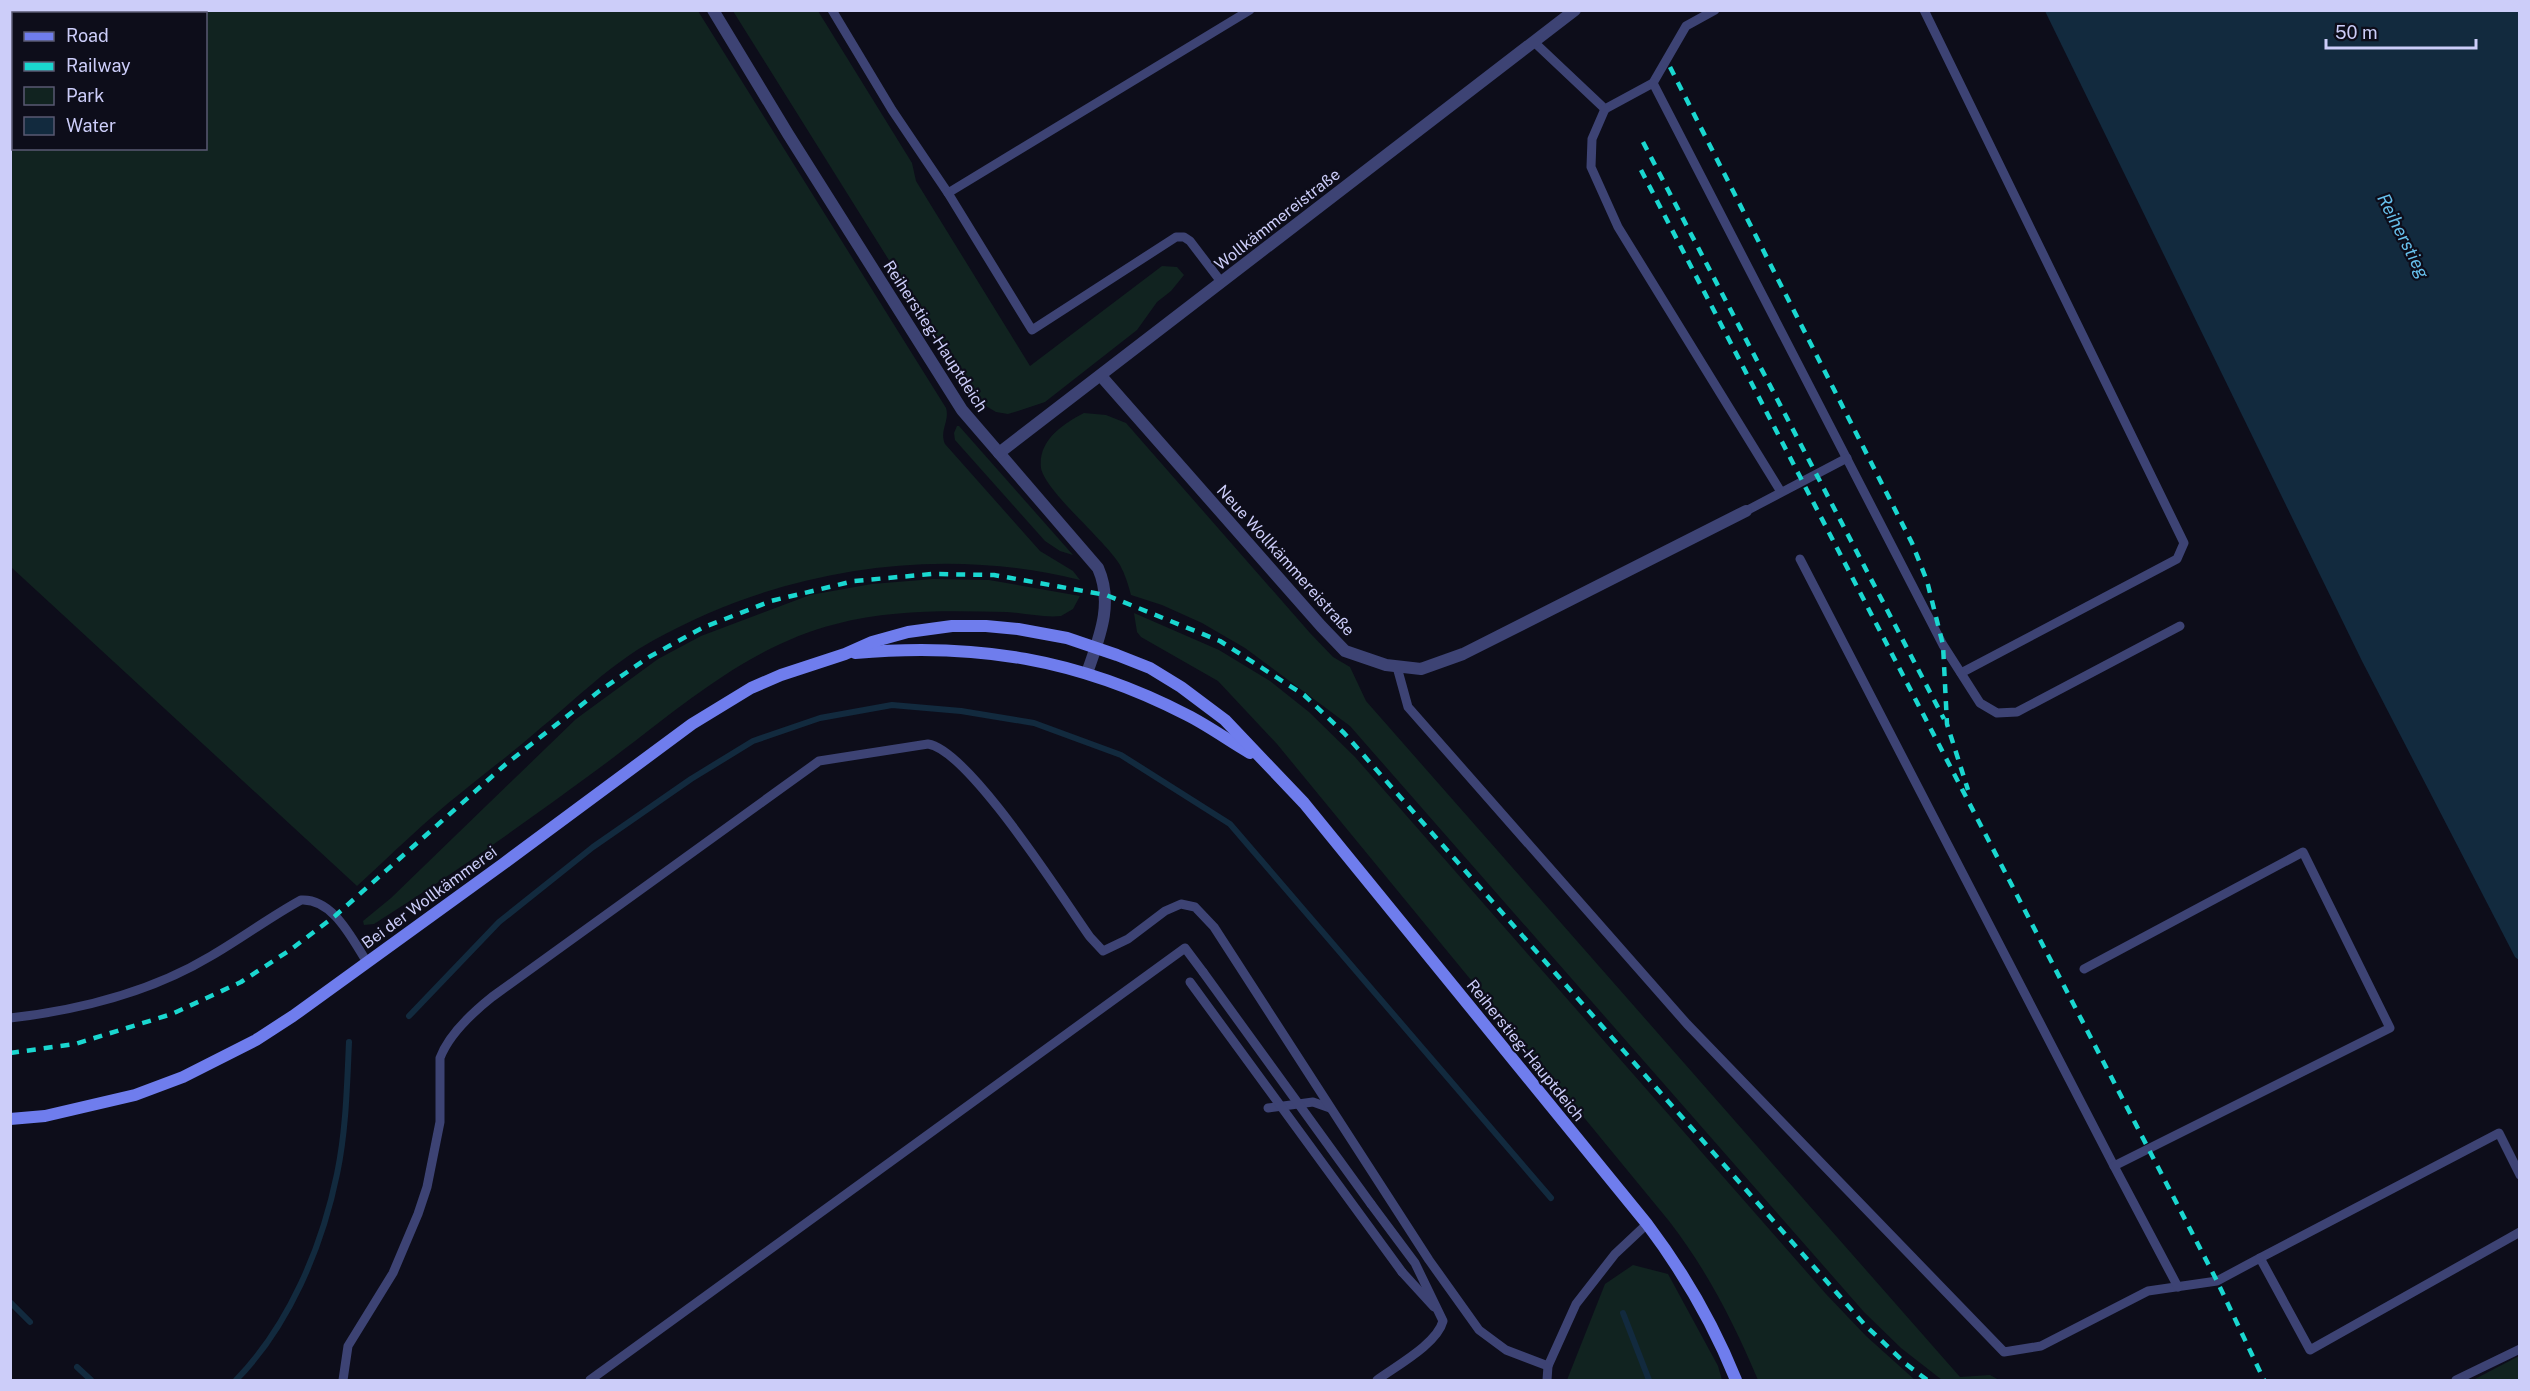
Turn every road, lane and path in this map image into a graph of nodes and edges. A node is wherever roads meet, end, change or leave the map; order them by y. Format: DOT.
graph roads {
  1 [pos="713,10"];
  2 [pos="832,10"];
  3 [pos="1250,10"];
  4 [pos="1575,10"];
  5 [pos="1715,10"];
  6 [pos="1924,10"];
  7 [pos="1534,42"];
  8 [pos="1653,83"];
  9 [pos="1605,109"];
  10 [pos="948,193"];
  11 [pos="1222,283"];
  12 [pos="1101,376"];
  13 [pos="999,453"];
  14 [pos="1847,458"];
  15 [pos="1781,492"];
  16 [pos="1746,511"];
  17 [pos="1800,559"];
  18 [pos="2180,626"];
  19 [pos="1096,648"];
  20 [pos="844,654"];
  21 [pos="1397,667"];
  22 [pos="1087,673"];
  23 [pos="1961,673"];
  24 [pos="1261,760"];
  25 [pos="368,962"];
  26 [pos="2084,969"];
  27 [pos="1190,981"];
  28 [pos="10,1018"];
  29 [pos="1268,1108"];
  30 [pos="1334,1112"];
  31 [pos="10,1119"];
  32 [pos="2114,1166"];
  33 [pos="2520,1174"];
  34 [pos="1647,1224"];
  35 [pos="2520,1232"];
  36 [pos="2260,1258"];
  37 [pos="2178,1287"];
  38 [pos="1442,1315"];
  39 [pos="2520,1349"];
  40 [pos="1548,1366"];
  41 [pos="343,1380"];
  42 [pos="590,1380"];
  43 [pos="1377,1380"];
  44 [pos="1547,1380"];
  45 [pos="1736,1380"];
  46 [pos="2456,1380"];
  1 -- 13 [label="street, Reiherstieg-Hauptdeich"];
  2 -- 10 [label="lane"];
  3 -- 10 [label="lane"];
  4 -- 7 [label="street, Wollkämmereistraße"];
  5 -- 8 [label="lane"];
  6 -- 23 [label="lane"];
  7 -- 9 [label="lane"];
  7 -- 11 [label="street, Wollkämmereistraße"];
  8 -- 9 [label="lane"];
  8 -- 14 [label="lane"];
  9 -- 15 [label="lane"];
  10 -- 11 [label="lane"];
  11 -- 12 [label="street, Wollkämmereistraße"];
  12 -- 13 [label="street, Wollkämmereistraße"];
  12 -- 21 [label="street, Neue Wollkämmereistraße"];
  13 -- 19 [label="street, Reiherstieg-Hauptdeich"];
  14 -- 15 [label="lane"];
  14 -- 23 [label="lane"];
  15 -- 16 [label="lane"];
  16 -- 21 [label="street, Neue Wollkämmereistraße"];
  17 -- 32 [label="lane"];
  18 -- 23 [label="lane"];
  19 -- 20 [label="main road, Bei der Wollkämmerei"];
  19 -- 22 [label="street, Reiherstieg-Hauptdeich"];
  19 -- 24 [label="main road, Bei der Wollkämmerei"];
  20 -- 22 [label="main road, Bei der Wollkämmerei"];
  20 -- 25 [label="main road, Bei der Wollkämmerei"];
  21 -- 37 [label="lane"];
  22 -- 24 [label="main road, Bei der Wollkämmerei"];
  24 -- 34 [label="main road, Reiherstieg-Hauptdeich"];
  25 -- 28 [label="lane"];
  25 -- 31 [label="main road, Bei der Wollkämmerei"];
  26 -- 32 [label="lane"];
  27 -- 38 [label="lane, bridge"];
  29 -- 30 [label="lane"];
  30 -- 40 [label="lane"];
  30 -- 41 [label="lane"];
  32 -- 37 [label="lane"];
  33 -- 36 [label="lane"];
  34 -- 40 [label="lane"];
  34 -- 45 [label="main road, Reiherstieg-Hauptdeich"];
  35 -- 36 [label="lane"];
  36 -- 37 [label="lane"];
  38 -- 42 [label="lane, bridge"];
  38 -- 43 [label="lane"];
  39 -- 46 [label="lane"];
  40 -- 44 [label="lane"];
}
